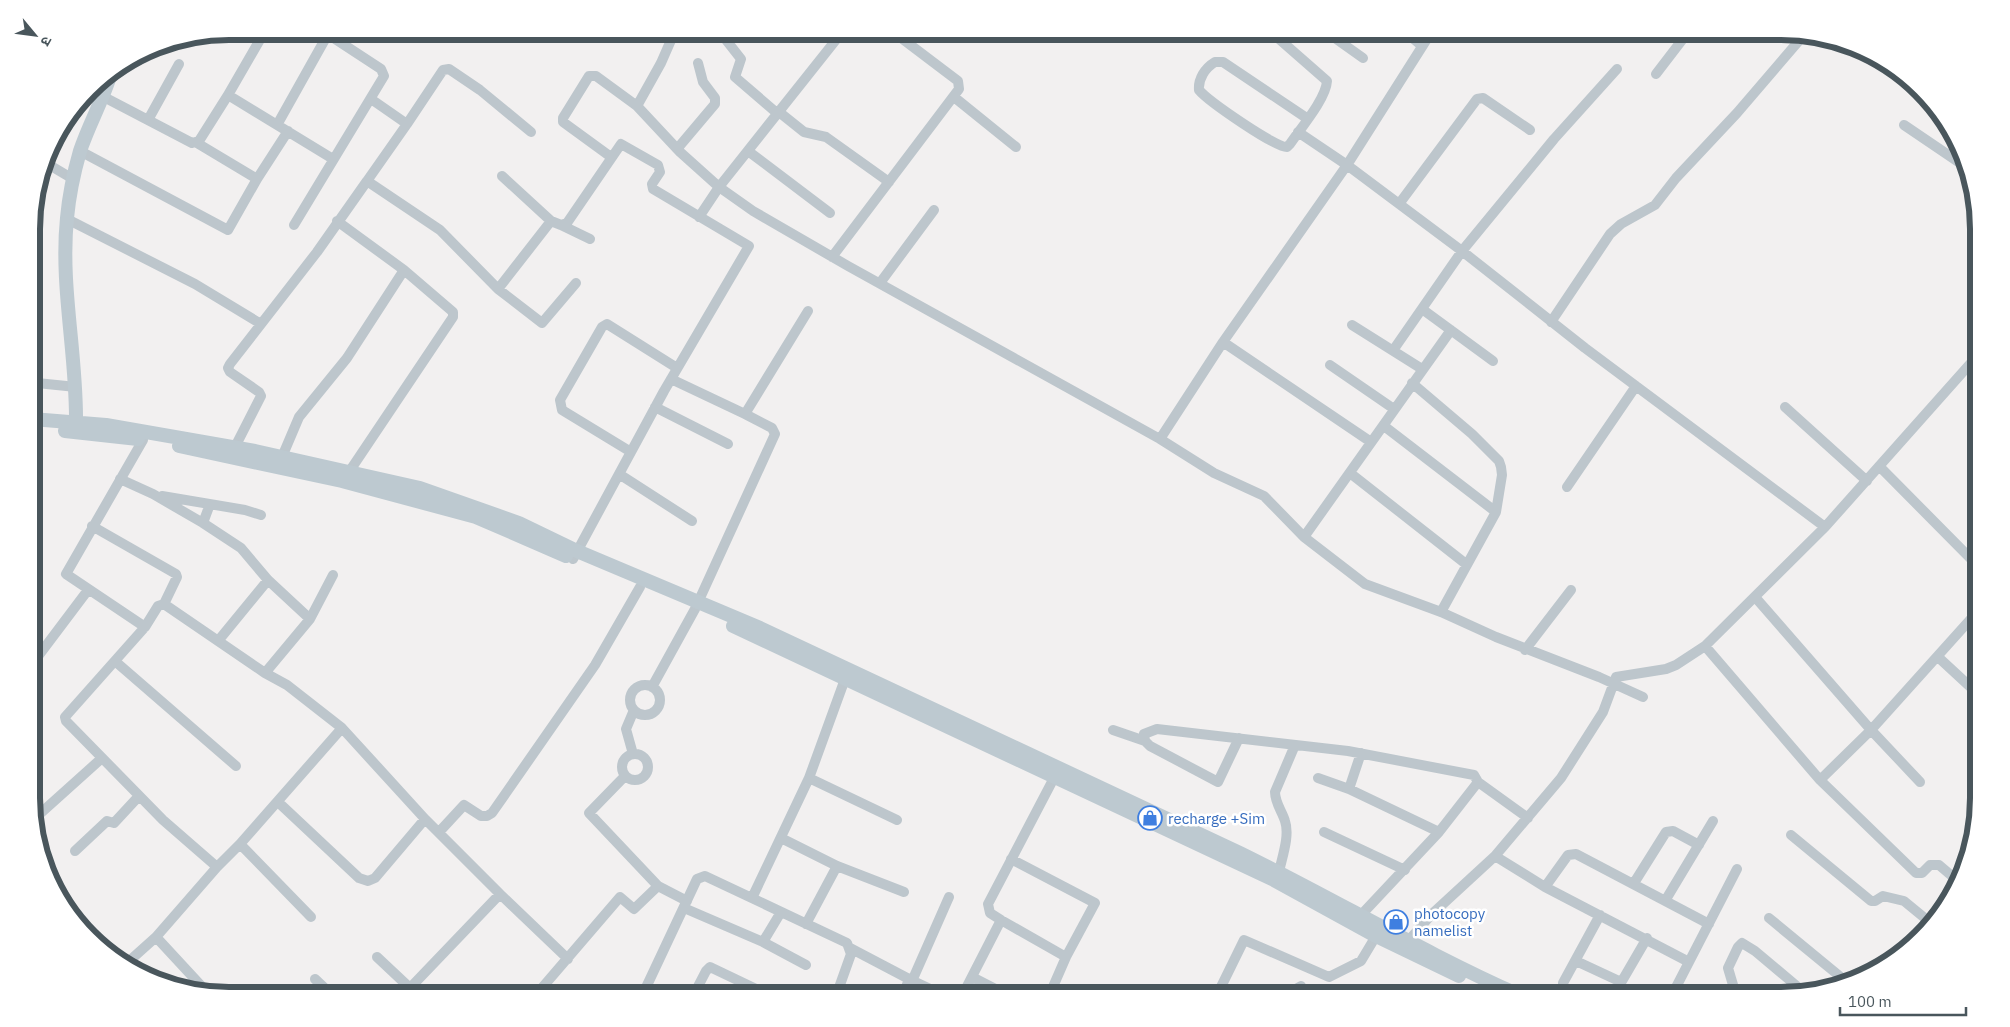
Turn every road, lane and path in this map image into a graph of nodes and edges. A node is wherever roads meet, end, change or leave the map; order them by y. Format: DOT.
graph roads {
  1 [pos="260,40"];
  2 [pos="321,40"];
  3 [pos="336,40"];
  4 [pos="671,40"];
  5 [pos="726,40"];
  6 [pos="836,40"];
  7 [pos="904,40"];
  8 [pos="1280,40"];
  9 [pos="1338,40"];
  10 [pos="1415,40"];
  11 [pos="1426,40"];
  12 [pos="1682,40"];
  13 [pos="1799,41"];
  14 [pos="1422,46"];
  15 [pos="1363,58"];
  16 [pos="698,63"];
  17 [pos="179,64"];
  18 [pos="1617,70"];
  19 [pos="1656,74"];
  20 [pos="108,85"];
  21 [pos="104,88"];
  22 [pos="228,95"];
  23 [pos="954,97"];
  24 [pos="371,99"];
  25 [pos="637,106"];
  26 [pos="778,113"];
  27 [pos="1308,119"];
  28 [pos="148,120"];
  29 [pos="407,124"];
  30 [pos="277,125"];
  31 [pos="1904,125"];
  32 [pos="1530,130"];
  33 [pos="288,131"];
  34 [pos="531,132"];
  35 [pos="1298,132"];
  36 [pos="197,143"];
  37 [pos="1016,147"];
  38 [pos="677,148"];
  39 [pos="748,150"];
  40 [pos="80,151"];
  41 [pos="611,157"];
  42 [pos="333,159"];
  43 [pos="1958,162"];
  44 [pos="1347,165"];
  45 [pos="51,166"];
  46 [pos="502,176"];
  47 [pos="73,179"];
  48 [pos="257,179"];
  49 [pos="367,181"];
  50 [pos="889,182"];
  51 [pos="719,186"];
  52 [pos="1399,204"];
  53 [pos="934,210"];
  54 [pos="830,213"];
  55 [pos="699,217"];
  56 [pos="67,219"];
  57 [pos="337,221"];
  58 [pos="556,223"];
  59 [pos="294,225"];
  60 [pos="590,239"];
  61 [pos="1462,251"];
  62 [pos="832,257"];
  63 [pos="404,270"];
  64 [pos="576,283"];
  65 [pos="880,283"];
  66 [pos="498,289"];
  67 [pos="1422,308"];
  68 [pos="808,311"];
  69 [pos="1552,322"];
  70 [pos="261,324"];
  71 [pos="1352,324"];
  72 [pos="1451,330"];
  73 [pos="1224,342"];
  74 [pos="1394,350"];
  75 [pos="1493,361"];
  76 [pos="1970,364"];
  77 [pos="1330,365"];
  78 [pos="678,368"];
  79 [pos="1422,369"];
  80 [pos="671,379"];
  81 [pos="40,383"];
  82 [pos="1412,383"];
  83 [pos="1636,386"];
  84 [pos="76,387"];
  85 [pos="655,407"];
  86 [pos="1785,407"];
  87 [pos="1394,409"];
  88 [pos="745,414"];
  89 [pos="40,420"];
  90 [pos="76,423"];
  91 [pos="1384,426"];
  92 [pos="40,429"];
  93 [pos="1160,439"];
  94 [pos="142,440"];
  95 [pos="1371,442"];
  96 [pos="728,444"];
  97 [pos="235,447"];
  98 [pos="631,452"];
  99 [pos="282,457"];
  100 [pos="1880,466"];
  101 [pos="349,472"];
  102 [pos="1350,473"];
  103 [pos="619,474"];
  104 [pos="120,479"];
  105 [pos="1867,481"];
  106 [pos="1567,486"];
  107 [pos="153,494"];
  108 [pos="210,504"];
  109 [pos="1496,512"];
  110 [pos="261,515"];
  111 [pos="692,521"];
  112 [pos="203,523"];
  113 [pos="92,526"];
  114 [pos="1825,527"];
  115 [pos="1304,537"];
  116 [pos="575,555"];
  117 [pos="1970,558"];
  118 [pos="1466,564"];
  119 [pos="333,575"];
  120 [pos="268,580"];
  121 [pos="640,586"];
  122 [pos="88,590"];
  123 [pos="1571,590"];
  124 [pos="1755,597"];
  125 [pos="164,604"];
  126 [pos="697,605"];
  127 [pos="1441,612"];
  128 [pos="310,619"];
  129 [pos="1970,620"];
  130 [pos="145,627"];
  131 [pos="218,641"];
  132 [pos="1705,646"];
  133 [pos="1526,650"];
  134 [pos="40,654"];
  135 [pos="1938,657"];
  136 [pos="116,662"];
  137 [pos="265,673"];
  138 [pos="845,679"];
  139 [pos="1613,683"];
  140 [pos="652,687"];
  141 [pos="1970,687"];
  142 [pos="1643,697"];
  143 [pos="634,710"];
  144 [pos="342,728"];
  145 [pos="1113,730"];
  146 [pos="1870,730"];
  147 [pos="1239,738"];
  148 [pos="1145,741"];
  149 [pos="1295,745"];
  150 [pos="1360,753"];
  151 [pos="633,754"];
  152 [pos="102,758"];
  153 [pos="236,766"];
  154 [pos="625,776"];
  155 [pos="1055,776"];
  156 [pos="809,778"];
  157 [pos="1318,778"];
  158 [pos="1820,780"];
  159 [pos="1478,782"];
  160 [pos="1920,782"];
  161 [pos="1349,788"];
  162 [pos="138,796"];
  163 [pos="278,802"];
  164 [pos="41,813"];
  165 [pos="1528,818"];
  166 [pos="425,819"];
  167 [pos="897,820"];
  168 [pos="1713,821"];
  169 [pos="440,832"];
  170 [pos="1324,832"];
  171 [pos="1439,832"];
  172 [pos="1791,835"];
  173 [pos="781,838"];
  174 [pos="240,844"];
  175 [pos="1698,845"];
  176 [pos="75,851"];
  177 [pos="1495,856"];
  178 [pos="1011,859"];
  179 [pos="837,866"];
  180 [pos="217,867"];
  181 [pos="1737,869"];
  182 [pos="1405,870"];
  183 [pos="1279,872"];
  184 [pos="1952,876"];
  185 [pos="1634,883"];
  186 [pos="658,886"];
  187 [pos="1545,887"];
  188 [pos="904,892"];
  189 [pos="500,894"];
  190 [pos="949,897"];
  191 [pos="752,898"];
  192 [pos="1665,900"];
  193 [pos="686,905"];
  194 [pos="781,912"];
  195 [pos="1362,914"];
  196 [pos="1600,916"];
  197 [pos="311,917"];
  198 [pos="1769,918"];
  199 [pos="1926,919"];
  200 [pos="1001,920"];
  201 [pos="806,924"];
  202 [pos="1709,924"];
  203 [pos="1376,936"];
  204 [pos="156,937"];
  205 [pos="1647,938"];
  206 [pos="1409,940"];
  207 [pos="763,942"];
  208 [pos="850,948"];
  209 [pos="377,957"];
  210 [pos="1066,957"];
  211 [pos="131,959"];
  212 [pos="568,959"];
  213 [pos="1576,961"];
  214 [pos="1689,962"];
  215 [pos="806,965"];
  216 [pos="972,977"];
  217 [pos="1840,977"];
  218 [pos="315,979"];
  219 [pos="910,980"];
  220 [pos="1563,983"];
  221 [pos="199,984"];
  222 [pos="1797,986"];
  223 [pos="323,987"];
  224 [pos="403,987"];
  225 [pos="412,987"];
  226 [pos="543,987"];
  227 [pos="646,987"];
  228 [pos="698,987"];
  229 [pos="752,987"];
  230 [pos="839,987"];
  231 [pos="907,987"];
  232 [pos="925,987"];
  233 [pos="967,987"];
  234 [pos="991,987"];
  235 [pos="1053,987"];
  236 [pos="1221,987"];
  237 [pos="1483,987"];
  238 [pos="1501,987"];
  239 [pos="1678,987"];
  240 [pos="1734,987"];
  1 -- 22 [label="street"];
  2 -- 30 [label="street"];
  3 -- 24 [label="street"];
  4 -- 25 [label="street"];
  5 -- 26 [label="street"];
  6 -- 26 [label="street"];
  7 -- 23 [label="street"];
  8 -- 27 [label="street"];
  9 -- 15 [label="street"];
  10 -- 14 [label="street"];
  11 -- 14 [label="street"];
  12 -- 19 [label="street"];
  13 -- 69 [label="street"];
  14 -- 44 [label="street"];
  16 -- 38 [label="street"];
  17 -- 28 [label="street"];
  18 -- 61 [label="street"];
  20 -- 28 [label="street"];
  21 -- 40 [label="street"];
  22 -- 30 [label="street"];
  22 -- 36 [label="street"];
  23 -- 37 [label="street"];
  23 -- 50 [label="street"];
  24 -- 29 [label="street"];
  24 -- 42 [label="street"];
  25 -- 38 [label="street"];
  25 -- 41 [label="street"];
  26 -- 39 [label="street"];
  26 -- 50 [label="street"];
  27 -- 35 [label="street"];
  27 -- 35 [label="street"];
  28 -- 36 [label="street"];
  29 -- 34 [label="street"];
  29 -- 49 [label="street"];
  30 -- 33 [label="street"];
  31 -- 43 [label="street"];
  32 -- 52 [label="street"];
  33 -- 42 [label="street"];
  33 -- 48 [label="street"];
  35 -- 44 [label="street"];
  36 -- 48 [label="street"];
  38 -- 51 [label="street"];
  39 -- 51 [label="street"];
  39 -- 54 [label="street"];
  40 -- 47 [label="street"];
  40 -- 48 [label="street"];
  41 -- 55 [label="street"];
  41 -- 58 [label="street"];
  42 -- 59 [label="street"];
  44 -- 52 [label="street"];
  44 -- 73 [label="street"];
  45 -- 47 [label="street"];
  46 -- 58 [label="street"];
  47 -- 56 [label="street"];
  49 -- 57 [label="street"];
  49 -- 66 [label="street"];
  50 -- 62 [label="street"];
  51 -- 55 [label="street"];
  51 -- 62 [label="street"];
  52 -- 61 [label="street"];
  53 -- 65 [label="street"];
  55 -- 78 [label="street"];
  56 -- 70 [label="street"];
  56 -- 84 [label="street"];
  57 -- 63 [label="street"];
  57 -- 70 [label="street"];
  58 -- 60 [label="street"];
  58 -- 66 [label="street"];
  61 -- 67 [label="street"];
  61 -- 69 [label="street"];
  62 -- 65 [label="street"];
  63 -- 99 [label="street"];
  63 -- 101 [label="street"];
  64 -- 66 [label="street"];
  65 -- 93 [label="street"];
  67 -- 72 [label="street"];
  67 -- 74 [label="street"];
  68 -- 88 [label="street"];
  69 -- 83 [label="street"];
  70 -- 97 [label="street"];
  71 -- 74 [label="street"];
  72 -- 75 [label="street"];
  72 -- 79 [label="street"];
  73 -- 93 [label="street"];
  73 -- 95 [label="street"];
  74 -- 79 [label="street"];
  76 -- 100 [label="street"];
  77 -- 87 [label="street"];
  78 -- 80 [label="street"];
  78 -- 98 [label="street"];
  79 -- 82 [label="street"];
  80 -- 85 [label="street"];
  80 -- 88 [label="street"];
  81 -- 84 [label="street"];
  82 -- 87 [label="street"];
  82 -- 109 [label="street"];
  83 -- 106 [label="street"];
  83 -- 114 [label="street"];
  84 -- 90 [label="street"];
  85 -- 96 [label="street"];
  85 -- 98 [label="street"];
  86 -- 105 [label="street"];
  87 -- 91 [label="street"];
  88 -- 126 [label="street"];
  89 -- 90 [label="street"];
  90 -- 97 [label="street"];
  91 -- 95 [label="street"];
  91 -- 109 [label="street"];
  92 -- 94 [label="street"];
  93 -- 115 [label="street"];
  94 -- 104 [label="street"];
  94 -- 116 [label="street"];
  95 -- 102 [label="street"];
  97 -- 99 [label="street"];
  98 -- 103 [label="street"];
  99 -- 101 [label="street"];
  100 -- 105 [label="street"];
  100 -- 117 [label="street"];
  101 -- 116 [label="street"];
  102 -- 115 [label="street"];
  102 -- 118 [label="street"];
  103 -- 111 [label="street"];
  103 -- 116 [label="street"];
  104 -- 107 [label="street"];
  104 -- 113 [label="street"];
  105 -- 114 [label="street"];
  107 -- 108 [label="street"];
  107 -- 112 [label="street"];
  108 -- 110 [label="street"];
  108 -- 112 [label="street"];
  109 -- 118 [label="street"];
  112 -- 120 [label="street"];
  113 -- 122 [label="street"];
  113 -- 125 [label="street"];
  114 -- 124 [label="street"];
  115 -- 127 [label="street"];
  116 -- 121 [label="street"];
  116 -- 126 [label="street"];
  118 -- 127 [label="street"];
  119 -- 128 [label="street"];
  120 -- 128 [label="street"];
  120 -- 131 [label="street"];
  121 -- 126 [label="street"];
  121 -- 169 [label="street"];
  122 -- 130 [label="street"];
  122 -- 134 [label="street"];
  123 -- 133 [label="street"];
  124 -- 132 [label="street"];
  124 -- 146 [label="street"];
  125 -- 130 [label="street"];
  125 -- 131 [label="street"];
  126 -- 138 [label="street"];
  126 -- 140 [label="street"];
  126 -- 183 [label="street"];
  127 -- 133 [label="street"];
  128 -- 137 [label="street"];
  129 -- 135 [label="street"];
  130 -- 136 [label="street"];
  131 -- 137 [label="street"];
  132 -- 139 [label="street"];
  132 -- 158 [label="street"];
  133 -- 139 [label="street"];
  135 -- 141 [label="street"];
  135 -- 146 [label="street"];
  136 -- 152 [label="street"];
  136 -- 153 [label="street"];
  137 -- 144 [label="street"];
  138 -- 155 [label="street"];
  138 -- 156 [label="street"];
  139 -- 142 [label="street"];
  139 -- 165 [label="street"];
  140 -- 143 [label="street"];
  140 -- 143 [label="street"];
  143 -- 151 [label="street"];
  144 -- 163 [label="street"];
  144 -- 166 [label="street"];
  145 -- 148 [label="street"];
  146 -- 158 [label="street"];
  146 -- 160 [label="street"];
  147 -- 148 [label="street"];
  147 -- 148 [label="street"];
  147 -- 149 [label="street"];
  149 -- 150 [label="street"];
  149 -- 183 [label="street"];
  150 -- 159 [label="street"];
  150 -- 161 [label="street"];
  151 -- 154 [label="street"];
  151 -- 154 [label="street"];
  152 -- 162 [label="street"];
  152 -- 164 [label="street"];
  154 -- 186 [label="street"];
  155 -- 178 [label="street"];
  155 -- 203 [label="street"];
  156 -- 167 [label="street"];
  156 -- 173 [label="street"];
  157 -- 161 [label="street"];
  158 -- 184 [label="street"];
  159 -- 165 [label="street"];
  159 -- 171 [label="street"];
  161 -- 171 [label="street"];
  162 -- 176 [label="street"];
  162 -- 180 [label="street"];
  163 -- 166 [label="street"];
  163 -- 174 [label="street"];
  165 -- 177 [label="street"];
  166 -- 169 [label="street"];
  168 -- 175 [label="street"];
  169 -- 189 [label="street"];
  170 -- 182 [label="street"];
  171 -- 182 [label="street"];
  172 -- 199 [label="street"];
  173 -- 179 [label="street"];
  173 -- 191 [label="street"];
  174 -- 180 [label="street"];
  174 -- 197 [label="street"];
  175 -- 185 [label="street"];
  175 -- 192 [label="street"];
  177 -- 187 [label="street"];
  177 -- 206 [label="street"];
  178 -- 200 [label="street"];
  178 -- 210 [label="street"];
  179 -- 188 [label="street"];
  179 -- 201 [label="street"];
  180 -- 204 [label="street"];
  181 -- 202 [label="street"];
  182 -- 195 [label="street"];
  183 -- 195 [label="street"];
  185 -- 187 [label="street"];
  185 -- 192 [label="street"];
  186 -- 193 [label="street"];
  186 -- 212 [label="street"];
  187 -- 196 [label="street"];
  189 -- 212 [label="street"];
  189 -- 225 [label="street"];
  190 -- 219 [label="street"];
  191 -- 193 [label="street"];
  191 -- 194 [label="street"];
  192 -- 202 [label="street"];
  193 -- 207 [label="street"];
  193 -- 227 [label="street"];
  194 -- 201 [label="street"];
  194 -- 207 [label="street"];
  195 -- 206 [label="street"];
  196 -- 205 [label="street"];
  196 -- 213 [label="street"];
  198 -- 217 [label="street"];
  200 -- 210 [label="street"];
  200 -- 216 [label="street"];
  201 -- 208 [label="street"];
  202 -- 214 [label="street"];
  203 -- 236 [label="street"];
  203 -- 237 [label="street"];
  204 -- 211 [label="street"];
  204 -- 221 [label="street"];
  205 -- 213 [label="street"];
  205 -- 214 [label="street"];
  206 -- 238 [label="street"];
  207 -- 215 [label="street"];
  208 -- 219 [label="street"];
  208 -- 230 [label="street"];
  209 -- 224 [label="street"];
  210 -- 235 [label="street"];
  212 -- 226 [label="street"];
  213 -- 220 [label="street"];
  214 -- 239 [label="street"];
  216 -- 233 [label="street"];
  216 -- 234 [label="street"];
  218 -- 223 [label="street"];
  219 -- 231 [label="street"];
  219 -- 232 [label="street"];
  222 -- 240 [label="street"];
  228 -- 229 [label="street"];
}
